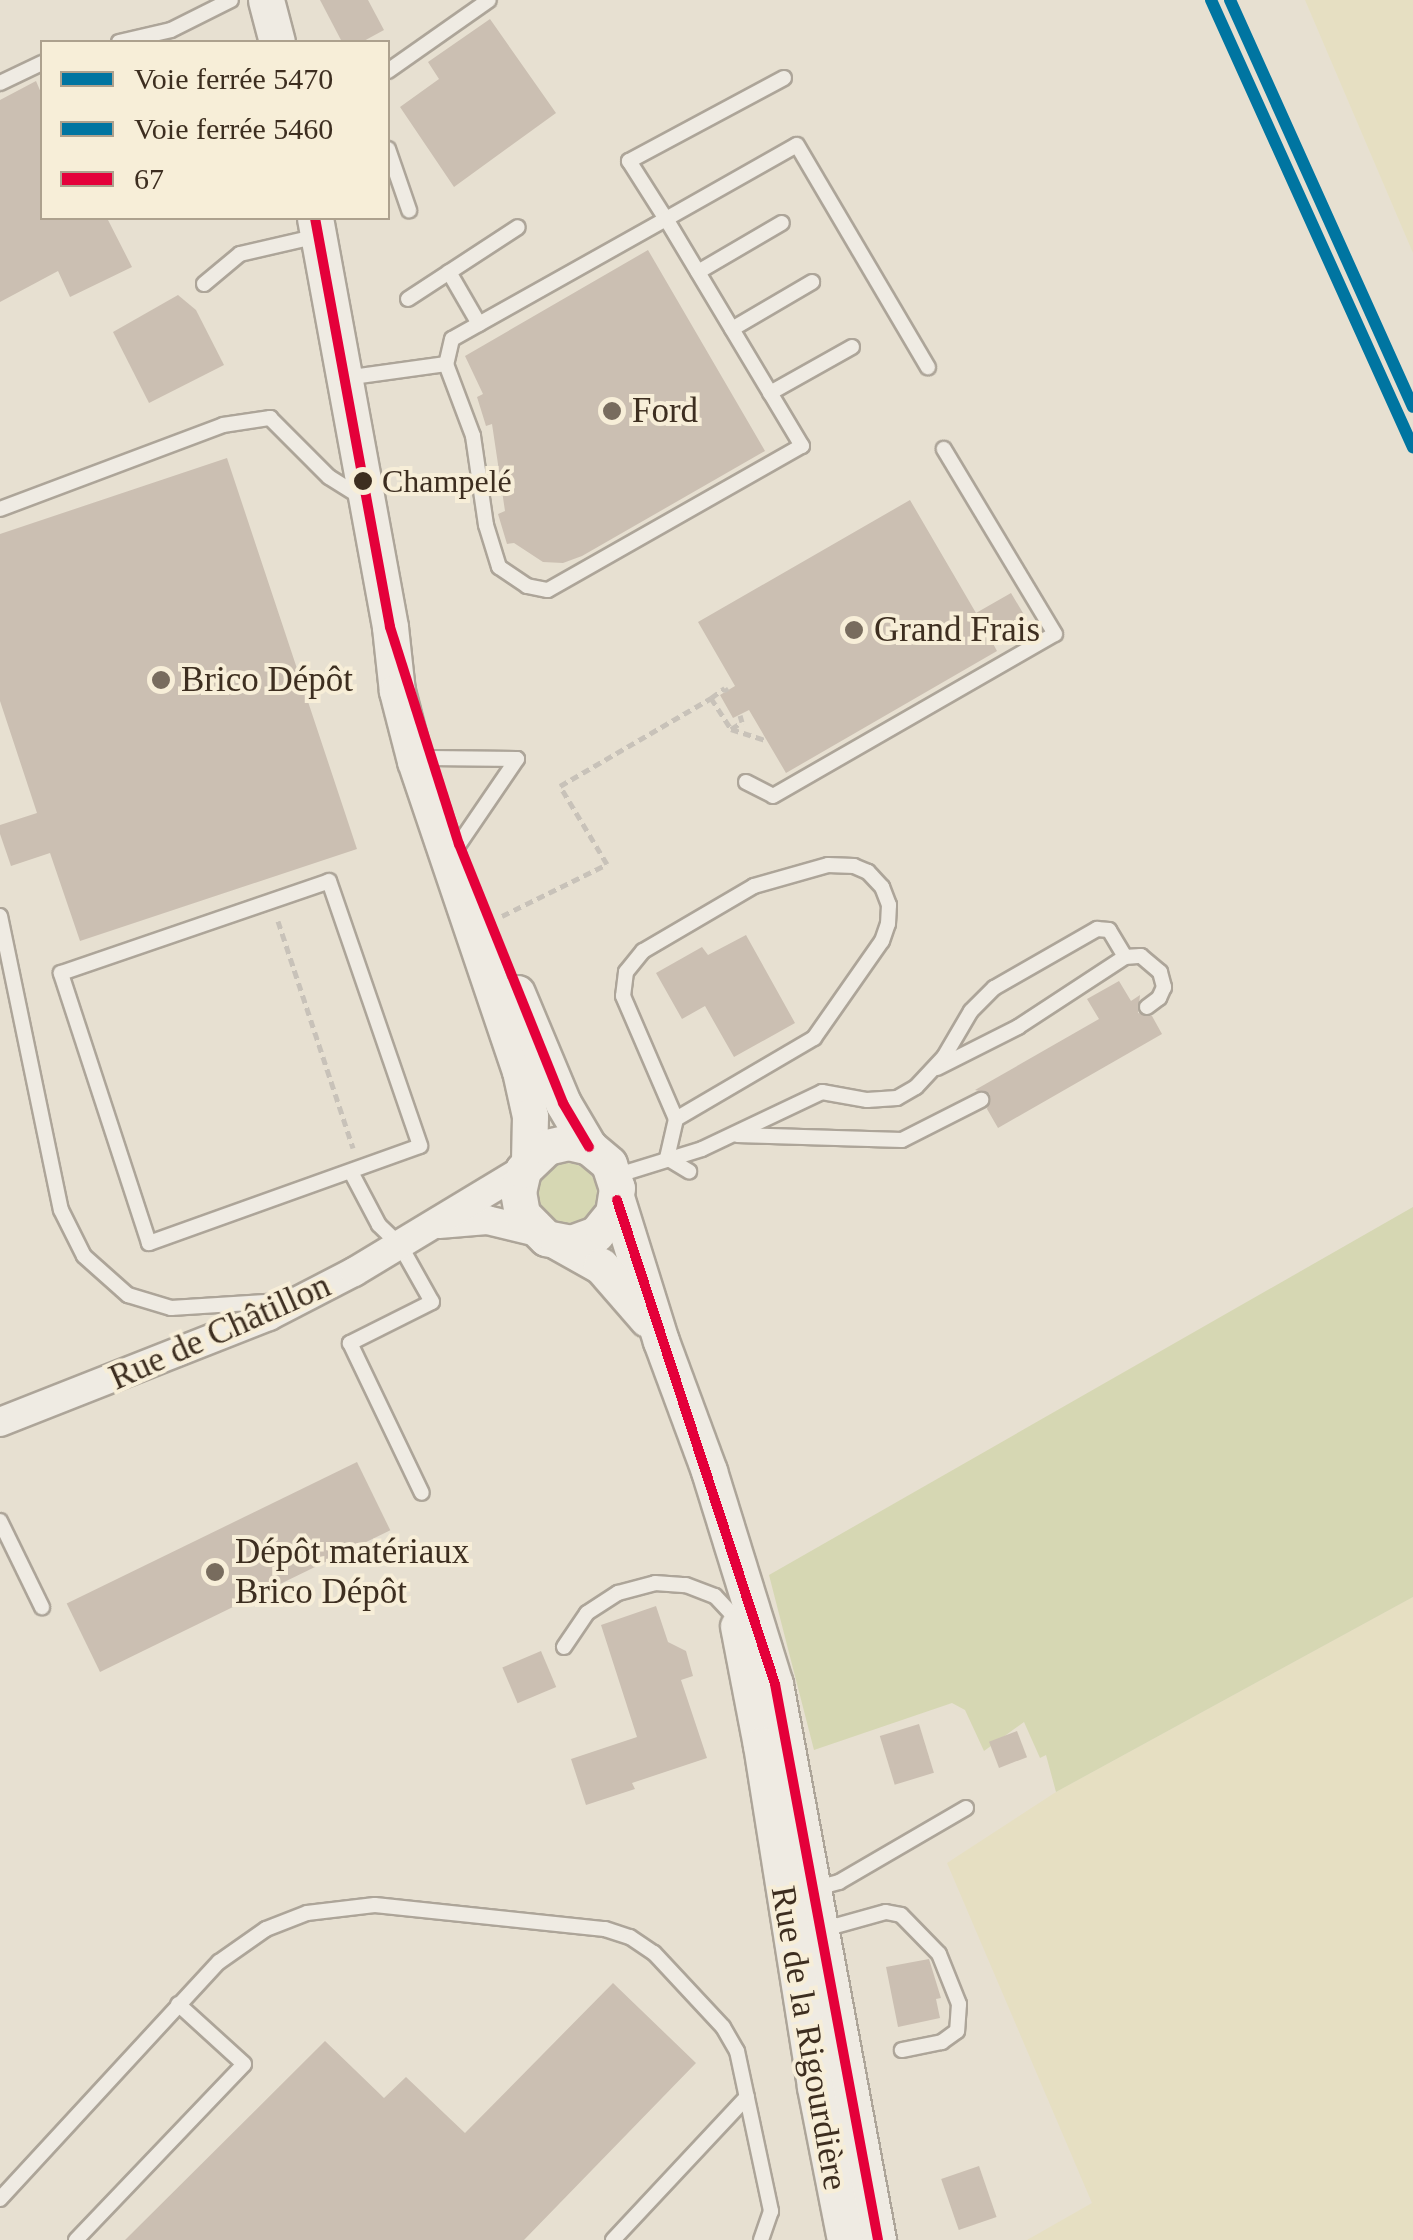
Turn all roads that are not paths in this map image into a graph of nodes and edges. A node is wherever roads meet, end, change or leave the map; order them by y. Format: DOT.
graph roads {
  1 [pos="231,0"];
  2 [pos="266,0"];
  3 [pos="490,0"];
  4 [pos="128,40"];
  5 [pos="276,40"];
  6 [pos="40,64"];
  7 [pos="390,70"];
  8 [pos="784,78"];
  9 [pos="0,83"];
  10 [pos="390,155"];
  11 [pos="409,210"];
  12 [pos="666,219"];
  13 [pos="782,223"];
  14 [pos="317,226"];
  15 [pos="518,226"];
  16 [pos="449,272"];
  17 [pos="698,272"];
  18 [pos="812,282"];
  19 [pos="204,284"];
  20 [pos="408,299"];
  21 [pos="479,324"];
  22 [pos="732,329"];
  23 [pos="852,347"];
  24 [pos="446,364"];
  25 [pos="928,367"];
  26 [pos="344,378"];
  27 [pos="770,393"];
  28 [pos="944,449"];
  29 [pos="366,500"];
  30 [pos="0,509"];
  31 [pos="390,626"];
  32 [pos="430,758"];
  33 [pos="746,782"];
  34 [pos="459,844"];
  35 [pos="0,916"];
  36 [pos="1125,957"];
  37 [pos="1147,1007"];
  38 [pos="932,1070"];
  39 [pos="981,1100"];
  40 [pos="676,1119"];
  41 [pos="734,1135"];
  42 [pos="589,1147"];
  43 [pos="667,1158"];
  44 [pos="526,1165"];
  45 [pos="356,1169"];
  46 [pos="689,1171"];
  47 [pos="616,1188"];
  48 [pos="433,1225"];
  49 [pos="547,1237"];
  50 [pos="400,1245"];
  51 [pos="302,1300"];
  52 [pos="661,1340"];
  53 [pos="1,1419"];
  54 [pos="422,1494"];
  55 [pos="0,1521"];
  56 [pos="728,1536"];
  57 [pos="42,1607"];
  58 [pos="737,1616"];
  59 [pos="564,1647"];
  60 [pos="796,1786"];
  61 [pos="966,1808"];
  62 [pos="776,1836"];
  63 [pos="805,1889"];
  64 [pos="819,1931"];
  65 [pos="178,2004"];
  66 [pos="902,2050"];
  67 [pos="747,2096"];
  68 [pos="0,2199"];
  69 [pos="76,2240"];
  70 [pos="614,2240"];
  71 [pos="761,2240"];
  72 [pos="846,2240"];
  73 [pos="878,2240"];
  1 -- 4 [label="lane"];
  2 -- 5 [label="street"];
  3 -- 7 [label="lane"];
  6 -- 9 [label="lane"];
  8 -- 12 [label="lane"];
  10 -- 11 [label="lane"];
  12 -- 17 [label="lane"];
  12 -- 21 [label="lane"];
  12 -- 25 [label="lane"];
  13 -- 17 [label="lane"];
  14 -- 19 [label="lane"];
  14 -- 26 [label="street"];
  15 -- 16 [label="lane"];
  16 -- 20 [label="lane"];
  16 -- 21 [label="lane"];
  17 -- 22 [label="lane"];
  18 -- 22 [label="lane"];
  21 -- 24 [label="lane"];
  22 -- 27 [label="lane"];
  23 -- 27 [label="lane"];
  24 -- 26 [label="lane"];
  24 -- 27 [label="lane"];
  26 -- 29 [label="street"];
  28 -- 33 [label="lane"];
  29 -- 30 [label="lane"];
  29 -- 31 [label="street"];
  31 -- 32 [label="street"];
  31 -- 44 [label="street"];
  32 -- 34 [label="street"];
  32 -- 34 [label="lane"];
  34 -- 42 [label="street"];
  35 -- 51 [label="lane"];
  36 -- 37 [label="lane"];
  36 -- 38 [label="lane"];
  36 -- 38 [label="lane"];
  38 -- 41 [label="lane"];
  39 -- 41 [label="lane"];
  40 -- 40 [label="lane"];
  40 -- 43 [label="lane"];
  41 -- 43 [label="lane"];
  42 -- 44 [label="street"];
  42 -- 47 [label="street"];
  43 -- 46 [label="lane"];
  43 -- 47 [label="lane"];
  44 -- 48 [label="street, Rue de Châtillon"];
  44 -- 49 [label="street"];
  45 -- 45 [label="lane"];
  45 -- 50 [label="lane"];
  47 -- 49 [label="street"];
  47 -- 52 [label="street, Rue de la Rigourdière"];
  48 -- 49 [label="street, Rue de Châtillon"];
  48 -- 50 [label="street, Rue de Châtillon"];
  49 -- 52 [label="street, Rue de la Rigourdière"];
  50 -- 51 [label="street, Rue de Châtillon"];
  50 -- 54 [label="lane"];
  51 -- 53 [label="street, Rue de Châtillon"];
  52 -- 56 [label="street, Rue de la Rigourdière"];
  55 -- 57 [label="lane"];
  56 -- 58 [label="street, Rue de la Rigourdière"];
  56 -- 60 [label="street, Rue de la Rigourdière"];
  58 -- 59 [label="lane"];
  58 -- 60 [label="lane, Rue de la Rigourdière"];
  58 -- 62 [label="street, Rue de la Rigourdière"];
  60 -- 63 [label="street, Rue de la Rigourdière"];
  61 -- 63 [label="lane"];
  62 -- 63 [label="lane, Rue de la Rigourdière"];
  62 -- 72 [label="street, Rue de la Rigourdière"];
  63 -- 64 [label="street, Rue de la Rigourdière"];
  64 -- 66 [label="lane"];
  64 -- 73 [label="street, Rue de la Rigourdière"];
  65 -- 67 [label="lane"];
  65 -- 68 [label="lane"];
  65 -- 69 [label="lane"];
  67 -- 70 [label="lane"];
  67 -- 71 [label="lane"];
}
